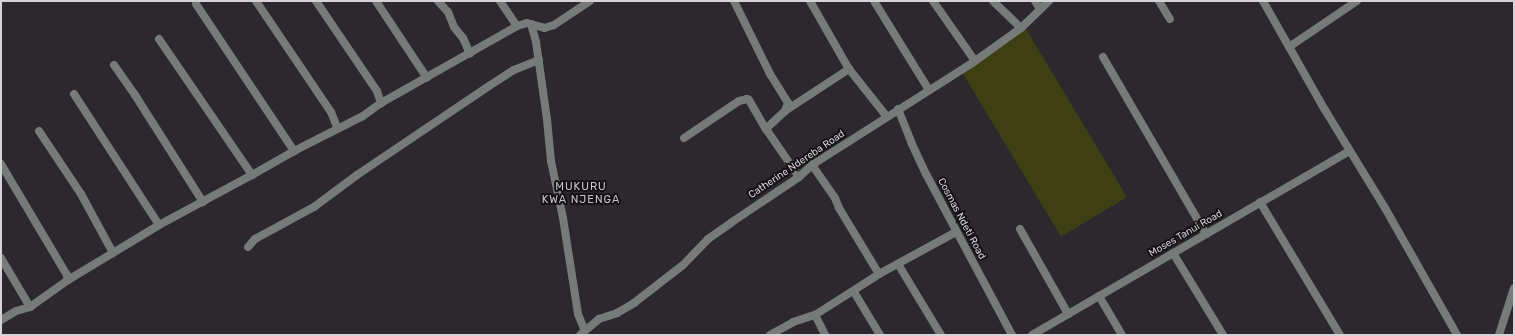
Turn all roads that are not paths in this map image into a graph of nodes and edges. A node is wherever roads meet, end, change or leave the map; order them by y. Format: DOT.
graph roads {
  1 [pos="256,1"];
  2 [pos="316,1"];
  3 [pos="376,1"];
  4 [pos="438,1"];
  5 [pos="500,1"];
  6 [pos="590,1"];
  7 [pos="734,1"];
  8 [pos="810,1"];
  9 [pos="874,1"];
  10 [pos="933,1"];
  11 [pos="992,1"];
  12 [pos="1035,1"];
  13 [pos="1049,1"];
  14 [pos="1159,1"];
  15 [pos="1263,1"];
  16 [pos="1357,1"];
  17 [pos="196,4"];
  18 [pos="1040,9"];
  19 [pos="1170,19"];
  20 [pos="531,24"];
  21 [pos="517,26"];
  22 [pos="1021,28"];
  23 [pos="159,39"];
  24 [pos="1289,47"];
  25 [pos="470,54"];
  26 [pos="1103,57"];
  27 [pos="538,60"];
  28 [pos="974,61"];
  29 [pos="114,65"];
  30 [pos="849,70"];
  31 [pos="427,78"];
  32 [pos="929,90"];
  33 [pos="74,94"];
  34 [pos="381,102"];
  35 [pos="898,109"];
  36 [pos="785,112"];
  37 [pos="887,117"];
  38 [pos="338,128"];
  39 [pos="766,129"];
  40 [pos="39,131"];
  41 [pos="684,138"];
  42 [pos="1349,150"];
  43 [pos="294,151"];
  44 [pos="1,164"];
  45 [pos="812,165"];
  46 [pos="252,176"];
  47 [pos="799,177"];
  48 [pos="203,202"];
  49 [pos="1260,202"];
  50 [pos="159,225"];
  51 [pos="1020,230"];
  52 [pos="956,232"];
  53 [pos="1206,234"];
  54 [pos="248,247"];
  55 [pos="113,253"];
  56 [pos="1173,253"];
  57 [pos="1,258"];
  58 [pos="898,264"];
  59 [pos="879,274"];
  60 [pos="68,280"];
  61 [pos="1514,288"];
  62 [pos="854,292"];
  63 [pos="1099,296"];
  64 [pos="30,306"];
  65 [pos="1068,314"];
  66 [pos="815,315"];
  67 [pos="1,320"];
  68 [pos="583,333"];
  69 [pos="770,335"];
  70 [pos="824,335"];
  71 [pos="880,335"];
  72 [pos="941,335"];
  73 [pos="1012,335"];
  74 [pos="1032,335"];
  75 [pos="1122,335"];
  76 [pos="1223,335"];
  77 [pos="1340,335"];
  78 [pos="1457,335"];
  79 [pos="1500,335"];
  1 -- 38 [label="street"];
  2 -- 34 [label="street"];
  3 -- 31 [label="street"];
  4 -- 25 [label="street"];
  5 -- 21 [label="street"];
  6 -- 20 [label="street"];
  7 -- 36 [label="street"];
  8 -- 30 [label="street"];
  9 -- 32 [label="street"];
  10 -- 28 [label="street"];
  11 -- 22 [label="street"];
  12 -- 18 [label="street"];
  13 -- 18 [label="street, Catherine Ndereba Road"];
  14 -- 19 [label="street"];
  15 -- 24 [label="street"];
  16 -- 24 [label="street"];
  17 -- 43 [label="street"];
  18 -- 22 [label="street, Catherine Ndereba Road"];
  20 -- 21 [label="street"];
  20 -- 27 [label="street"];
  21 -- 25 [label="street"];
  22 -- 28 [label="street, Catherine Ndereba Road"];
  23 -- 46 [label="street"];
  24 -- 42 [label="street"];
  25 -- 31 [label="street"];
  26 -- 53 [label="street"];
  27 -- 54 [label="street"];
  27 -- 68 [label="street"];
  28 -- 32 [label="street, Catherine Ndereba Road"];
  29 -- 48 [label="street"];
  30 -- 36 [label="street"];
  30 -- 37 [label="street"];
  31 -- 34 [label="street"];
  32 -- 35 [label="street, Catherine Ndereba Road"];
  33 -- 50 [label="street"];
  34 -- 38 [label="street"];
  35 -- 37 [label="street, Catherine Ndereba Road"];
  35 -- 52 [label="street, Cosmas Ndeti Road"];
  36 -- 39 [label="street"];
  37 -- 45 [label="street, Catherine Ndereba Road"];
  38 -- 43 [label="street"];
  39 -- 41 [label="street"];
  39 -- 47 [label="street"];
  40 -- 55 [label="street"];
  42 -- 49 [label="street, Moses Tanui Road"];
  42 -- 78 [label="street"];
  43 -- 46 [label="street"];
  44 -- 60 [label="street"];
  45 -- 47 [label="street, Catherine Ndereba Road"];
  45 -- 59 [label="street"];
  46 -- 48 [label="street"];
  47 -- 68 [label="street, Catherine Ndereba Road"];
  48 -- 50 [label="street"];
  49 -- 53 [label="street, Moses Tanui Road"];
  49 -- 77 [label="street"];
  50 -- 55 [label="street"];
  51 -- 65 [label="street"];
  52 -- 58 [label="street"];
  52 -- 73 [label="street, Cosmas Ndeti Road"];
  53 -- 56 [label="street, Moses Tanui Road"];
  55 -- 60 [label="street"];
  56 -- 63 [label="street, Moses Tanui Road"];
  56 -- 76 [label="street"];
  57 -- 64 [label="street"];
  58 -- 59 [label="street"];
  58 -- 72 [label="street"];
  59 -- 62 [label="street"];
  60 -- 64 [label="street"];
  61 -- 79 [label="street"];
  62 -- 66 [label="street"];
  62 -- 71 [label="street"];
  63 -- 65 [label="street, Moses Tanui Road"];
  63 -- 75 [label="street"];
  64 -- 67 [label="street"];
  65 -- 74 [label="street, Moses Tanui Road"];
  66 -- 69 [label="street"];
  66 -- 70 [label="street"];
}
